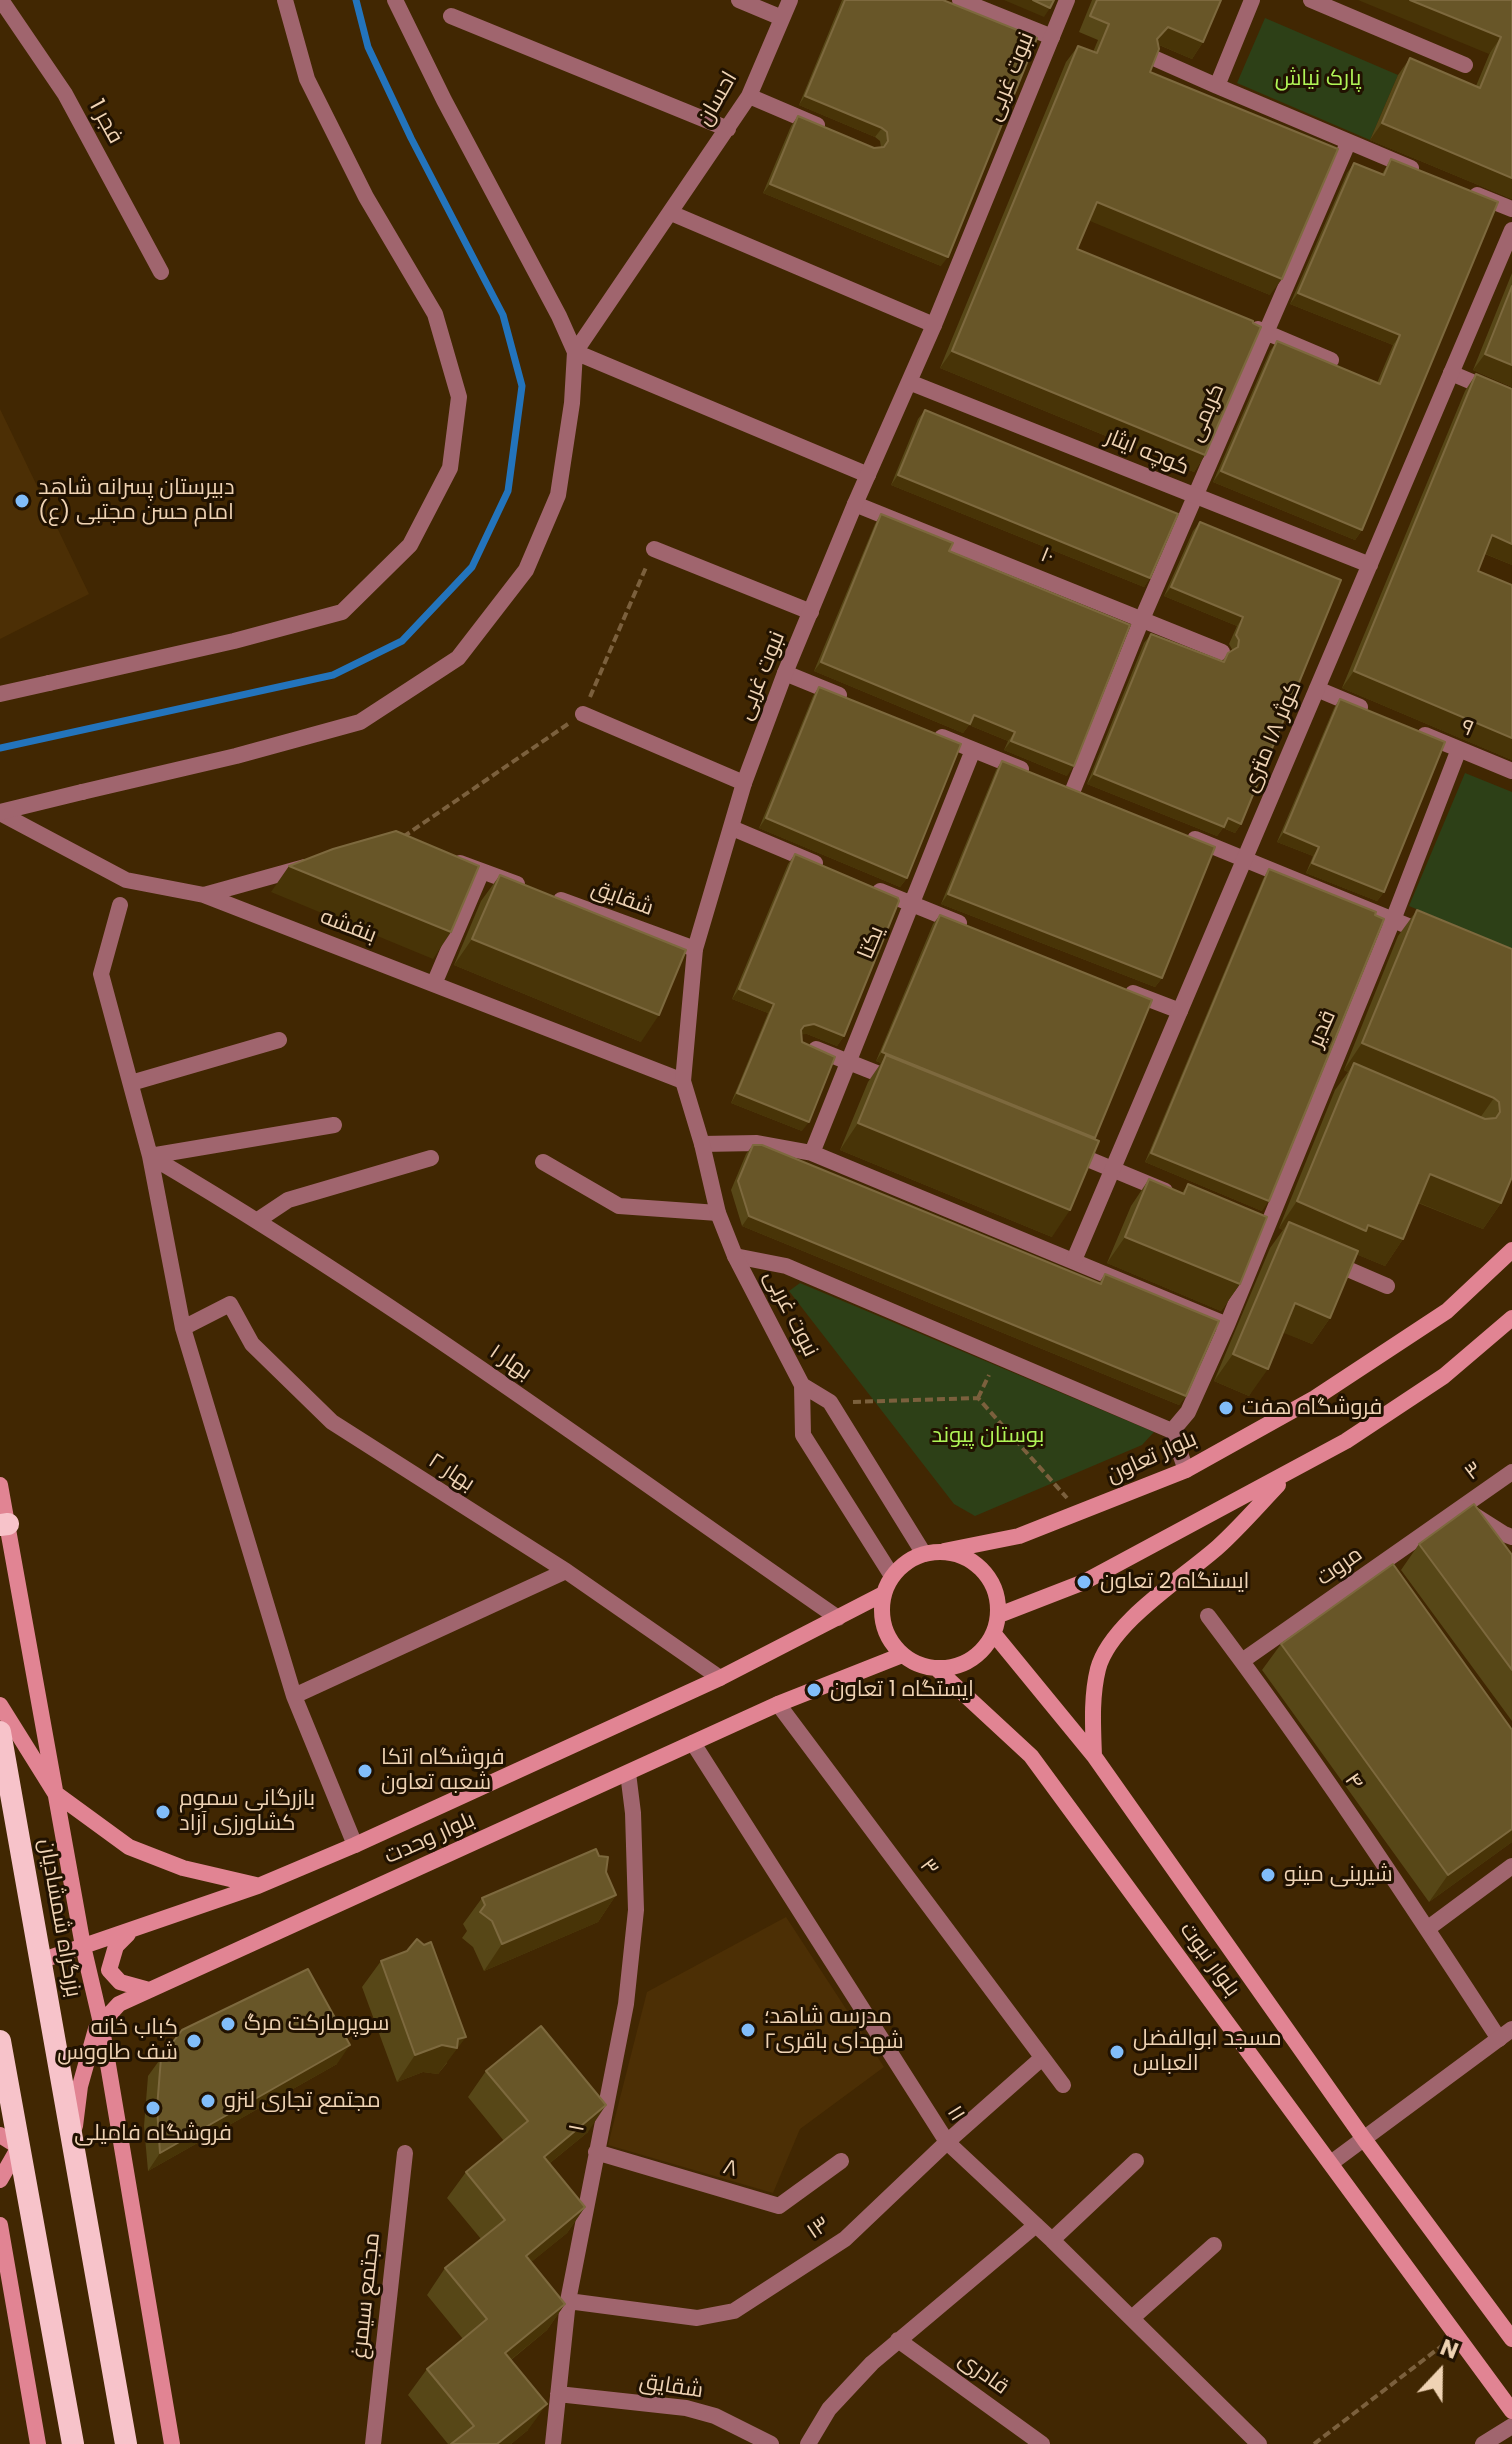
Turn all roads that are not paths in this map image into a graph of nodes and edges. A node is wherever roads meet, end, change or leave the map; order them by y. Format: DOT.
graph roads {
  1 [pos="1,0"];
  2 [pos="285,0"];
  3 [pos="395,0"];
  4 [pos="739,0"];
  5 [pos="790,0"];
  6 [pos="960,0"];
  7 [pos="1067,0"];
  8 [pos="1252,0"];
  9 [pos="1311,0"];
  10 [pos="451,16"];
  11 [pos="782,18"];
  12 [pos="1052,37"];
  13 [pos="1156,59"];
  14 [pos="1465,65"];
  15 [pos="1217,86"];
  16 [pos="749,96"];
  17 [pos="728,129"];
  18 [pos="830,130"];
  19 [pos="1348,143"];
  20 [pos="1430,176"];
  21 [pos="1457,187"];
  22 [pos="1512,209"];
  23 [pos="671,213"];
  24 [pos="1512,230"];
  25 [pos="161,272"];
  26 [pos="1238,321"];
  27 [pos="934,325"];
  28 [pos="1266,333"];
  29 [pos="575,352"];
  30 [pos="1331,360"];
  31 [pos="1451,373"];
  32 [pos="909,382"];
  33 [pos="1512,399"];
  34 [pos="868,475"];
  35 [pos="1196,496"];
  36 [pos="855,504"];
  37 [pos="654,549"];
  38 [pos="1370,565"];
  39 [pos="811,612"];
  40 [pos="1142,619"];
  41 [pos="1222,652"];
  42 [pos="785,673"];
  43 [pos="1317,689"];
  44 [pos="0,694"];
  45 [pos="858,703"];
  46 [pos="1374,713"];
  47 [pos="583,714"];
  48 [pos="1417,731"];
  49 [pos="930,732"];
  50 [pos="1459,749"];
  51 [pos="973,750"];
  52 [pos="1512,771"];
  53 [pos="1030,773"];
  54 [pos="744,783"];
  55 [pos="1073,790"];
  56 [pos="0,813"];
  57 [pos="732,828"];
  58 [pos="1173,831"];
  59 [pos="441,855"];
  60 [pos="1245,860"];
  61 [pos="324,861"];
  62 [pos="829,869"];
  63 [pos="482,871"];
  64 [pos="870,887"];
  65 [pos="204,895"];
  66 [pos="912,904"];
  67 [pos="120,905"];
  68 [pos="1393,920"];
  69 [pos="968,927"];
  70 [pos="1446,941"];
  71 [pos="695,949"];
  72 [pos="434,984"];
  73 [pos="1123,989"];
  74 [pos="1180,1011"];
  75 [pos="279,1040"];
  76 [pos="804,1044"];
  77 [pos="849,1062"];
  78 [pos="683,1081"];
  79 [pos="131,1083"];
  80 [pos="907,1085"];
  81 [pos="334,1125"];
  82 [pos="702,1144"];
  83 [pos="1054,1145"];
  84 [pos="812,1153"];
  85 [pos="150,1156"];
  86 [pos="431,1158"];
  87 [pos="543,1162"];
  88 [pos="1113,1169"];
  89 [pos="1181,1198"];
  90 [pos="718,1213"];
  91 [pos="258,1220"];
  92 [pos="1512,1250"];
  93 [pos="735,1256"];
  94 [pos="1319,1256"];
  95 [pos="1074,1260"];
  96 [pos="1387,1286"];
  97 [pos="1512,1318"];
  98 [pos="1227,1325"];
  99 [pos="183,1328"];
  100 [pos="802,1385"];
  101 [pos="1172,1431"];
  102 [pos="1186,1470"];
  103 [pos="1512,1472"];
  104 [pos="1289,1473"];
  105 [pos="0,1485"];
  106 [pos="1463,1508"];
  107 [pos="4,1524"];
  108 [pos="1512,1537"];
  109 [pos="944,1551"];
  110 [pos="924,1554"];
  111 [pos="566,1571"];
  112 [pos="892,1576"];
  113 [pos="883,1594"];
  114 [pos="999,1615"];
  115 [pos="1208,1616"];
  116 [pos="838,1618"];
  117 [pos="994,1634"];
  118 [pos="902,1655"];
  119 [pos="1242,1661"];
  120 [pos="937,1669"];
  121 [pos="720,1678"];
  122 [pos="294,1696"];
  123 [pos="778,1704"];
  124 [pos="0,1705"];
  125 [pos="0,1732"];
  126 [pos="693,1743"];
  127 [pos="1094,1756"];
  128 [pos="628,1773"];
  129 [pos="55,1793"];
  130 [pos="355,1845"];
  131 [pos="1512,1866"];
  132 [pos="258,1886"];
  133 [pos="1427,1929"];
  134 [pos="132,1930"];
  135 [pos="83,1946"];
  136 [pos="40,1961"];
  137 [pos="149,1990"];
  138 [pos="101,2023"];
  139 [pos="1505,2034"];
  140 [pos="0,2041"];
  141 [pos="1042,2058"];
  142 [pos="1063,2085"];
  143 [pos="0,2135"];
  144 [pos="1364,2139"];
  145 [pos="947,2142"];
  146 [pos="19,2147"];
  147 [pos="72,2147"];
  148 [pos="596,2152"];
  149 [pos="405,2153"];
  150 [pos="841,2161"];
  151 [pos="1136,2161"];
  152 [pos="1331,2163"];
  153 [pos="0,2180"];
  154 [pos="0,2225"];
  155 [pos="1036,2225"];
  156 [pos="1052,2240"];
  157 [pos="1214,2245"];
  158 [pos="568,2301"];
  159 [pos="1132,2318"];
  160 [pos="1512,2339"];
  161 [pos="898,2340"];
  162 [pos="558,2394"];
  163 [pos="1512,2411"];
  164 [pos="1512,2426"];
  165 [pos="38,2444"];
  166 [pos="73,2444"];
  167 [pos="126,2444"];
  168 [pos="172,2444"];
  169 [pos="373,2444"];
  170 [pos="553,2444"];
  171 [pos="771,2444"];
  172 [pos="808,2444"];
  173 [pos="1042,2444"];
  174 [pos="1259,2444"];
  175 [pos="1483,2444"];
  1 -- 25 [label="street, فجر 1"];
  2 -- 44 [label="street"];
  3 -- 29 [label="street"];
  4 -- 11 [label="street"];
  5 -- 11 [label="street, احسان"];
  6 -- 12 [label="street"];
  7 -- 12 [label="street, نبوت غربی"];
  8 -- 15 [label="street"];
  9 -- 14 [label="street"];
  10 -- 17 [label="street"];
  11 -- 16 [label="street, احسان"];
  12 -- 27 [label="street, نبوت غربی"];
  13 -- 15 [label="street"];
  15 -- 19 [label="street"];
  16 -- 17 [label="street, احسان"];
  16 -- 18 [label="street"];
  17 -- 23 [label="street, احسان"];
  19 -- 20 [label="street"];
  19 -- 28 [label="street, کریمی"];
  21 -- 22 [label="street"];
  23 -- 27 [label="street"];
  23 -- 29 [label="street, احسان"];
  24 -- 31 [label="street, کوثر ۱۸ متری"];
  26 -- 28 [label="street"];
  27 -- 32 [label="street, نبوت غربی"];
  28 -- 30 [label="street"];
  28 -- 35 [label="street, کریمی"];
  29 -- 34 [label="street"];
  29 -- 56 [label="street"];
  31 -- 33 [label="street"];
  31 -- 38 [label="street, کوثر ۱۸ متری"];
  32 -- 34 [label="street, نبوت غربی"];
  32 -- 35 [label="street, کوچه ایثار"];
  34 -- 36 [label="street, نبوت غربی"];
  35 -- 38 [label="street, کوچه ایثار"];
  35 -- 40 [label="street, کریمی"];
  36 -- 39 [label="street, نبوت غربی"];
  36 -- 40 [label="street, ۱۰"];
  37 -- 39 [label="street"];
  38 -- 43 [label="street, کوثر ۱۸ متری"];
  39 -- 42 [label="street, نبوت غربی"];
  40 -- 41 [label="street, ۱۰"];
  40 -- 55 [label="street, کریمی"];
  42 -- 45 [label="street"];
  42 -- 54 [label="street, نبوت غربی"];
  43 -- 46 [label="street"];
  43 -- 60 [label="street, کوثر ۱۸ متری"];
  47 -- 54 [label="street"];
  48 -- 50 [label="street, ۹"];
  49 -- 51 [label="street"];
  50 -- 52 [label="street, ۹"];
  50 -- 68 [label="street, قدیر"];
  51 -- 53 [label="street"];
  51 -- 66 [label="street, یکتا"];
  54 -- 57 [label="street, نبوت غربی"];
  56 -- 65 [label="street, بنفشه"];
  57 -- 62 [label="street"];
  57 -- 71 [label="street, نبوت غربی"];
  58 -- 60 [label="street"];
  59 -- 63 [label="street, شقایق"];
  60 -- 68 [label="street"];
  60 -- 74 [label="street, کوثر ۱۸ متری"];
  61 -- 65 [label="street"];
  63 -- 71 [label="street, شقایق"];
  63 -- 72 [label="street"];
  64 -- 66 [label="street"];
  65 -- 72 [label="street, بنفشه"];
  66 -- 69 [label="street"];
  66 -- 77 [label="street, یکتا"];
  67 -- 79 [label="street"];
  68 -- 70 [label="street"];
  68 -- 98 [label="street, قدیر"];
  71 -- 78 [label="street, نبوت غربی"];
  72 -- 78 [label="street, بنفشه"];
  73 -- 74 [label="street"];
  74 -- 88 [label="street, کوثر ۱۸ متری"];
  75 -- 79 [label="street"];
  76 -- 77 [label="street"];
  77 -- 80 [label="street"];
  77 -- 84 [label="street, یکتا"];
  78 -- 82 [label="street, نبوت غربی"];
  79 -- 85 [label="street"];
  81 -- 85 [label="street"];
  82 -- 84 [label="street"];
  82 -- 90 [label="street, نبوت غربی"];
  83 -- 88 [label="street"];
  84 -- 95 [label="street"];
  85 -- 91 [label="street, بهار ۱"];
  85 -- 99 [label="street"];
  86 -- 91 [label="street"];
  87 -- 90 [label="street"];
  88 -- 89 [label="street"];
  88 -- 95 [label="street, کوثر ۱۸ متری"];
  90 -- 93 [label="street, نبوت غربی"];
  91 -- 116 [label="street, بهار ۱"];
  92 -- 102 [label="main road, بلوار تعاون"];
  93 -- 100 [label="street, نبوت غربی"];
  93 -- 101 [label="street"];
  94 -- 96 [label="street"];
  95 -- 98 [label="street"];
  97 -- 104 [label="main road"];
  98 -- 101 [label="street, قدیر"];
  99 -- 111 [label="street, بهار ۲"];
  99 -- 122 [label="street"];
  100 -- 110 [label="street, نبوت غربی"];
  100 -- 112 [label="street, نبوت غربی"];
  101 -- 102 [label="street"];
  102 -- 109 [label="main road, بلوار تعاون"];
  103 -- 106 [label="street, ۳"];
  104 -- 114 [label="main road"];
  104 -- 127 [label="main road"];
  105 -- 107 [label="main road"];
  106 -- 108 [label="street"];
  106 -- 119 [label="street, مروت"];
  107 -- 129 [label="main road"];
  109 -- 110 [label="main road"];
  109 -- 114 [label="main road"];
  110 -- 112 [label="main road"];
  111 -- 121 [label="street, بهار ۲"];
  111 -- 122 [label="street"];
  112 -- 113 [label="main road"];
  113 -- 116 [label="main road, بلوار وحدت"];
  113 -- 118 [label="main road"];
  114 -- 117 [label="main road"];
  115 -- 119 [label="street, ۴"];
  116 -- 121 [label="main road, بلوار وحدت"];
  117 -- 120 [label="main road"];
  117 -- 127 [label="main road, بلوار نبوت"];
  118 -- 120 [label="main road"];
  118 -- 123 [label="main road, بلوار وحدت"];
  119 -- 133 [label="street, ۴"];
  120 -- 152 [label="main road, بلوار نبوت"];
  121 -- 130 [label="main road, بلوار وحدت"];
  122 -- 130 [label="street"];
  123 -- 126 [label="main road, بلوار وحدت"];
  123 -- 141 [label="street, ۳"];
  124 -- 129 [label="main road"];
  125 -- 136 [label="highway, بزرگراه شمشادیان"];
  126 -- 128 [label="main road, بلوار وحدت"];
  126 -- 145 [label="street, ۱۱"];
  127 -- 144 [label="main road, بلوار نبوت"];
  128 -- 137 [label="main road, بلوار وحدت"];
  128 -- 148 [label="street, ۱"];
  129 -- 132 [label="main road"];
  129 -- 135 [label="main road"];
  130 -- 132 [label="main road, بلوار وحدت"];
  131 -- 133 [label="street"];
  132 -- 134 [label="main road, بلوار وحدت"];
  133 -- 139 [label="street, ۴"];
  134 -- 135 [label="main road, بلوار وحدت"];
  134 -- 137 [label="main road"];
  135 -- 136 [label="main road, بلوار وحدت"];
  135 -- 138 [label="main road"];
  136 -- 147 [label="highway, بزرگراه شمشادیان"];
  137 -- 138 [label="main road, بلوار وحدت"];
  138 -- 147 [label="main road"];
  138 -- 168 [label="main road"];
  139 -- 144 [label="street"];
  140 -- 146 [label="highway"];
  141 -- 142 [label="street, ۳"];
  141 -- 145 [label="street, ۱۳"];
  143 -- 146 [label="main road"];
  144 -- 152 [label="street"];
  144 -- 160 [label="main road, بلوار نبوت"];
  145 -- 155 [label="street, ۱۱"];
  145 -- 158 [label="street, ۱۳"];
  146 -- 153 [label="main road"];
  146 -- 166 [label="highway"];
  147 -- 167 [label="highway, بزرگراه شمشادیان"];
  148 -- 150 [label="street, ۸"];
  148 -- 158 [label="street, ۱"];
  149 -- 169 [label="street, مجتمع سیمرغ"];
  151 -- 156 [label="street"];
  152 -- 163 [label="main road, بلوار نبوت"];
  154 -- 165 [label="main road"];
  155 -- 156 [label="street, ۱۱"];
  155 -- 161 [label="street"];
  156 -- 159 [label="street, ۱۱"];
  157 -- 159 [label="street"];
  158 -- 162 [label="street, ۱"];
  159 -- 174 [label="street, ۱۱"];
  161 -- 172 [label="street"];
  161 -- 173 [label="street, قادری"];
  162 -- 170 [label="street, ۱"];
  162 -- 171 [label="street, شقایق"];
  164 -- 175 [label="street"];
}
